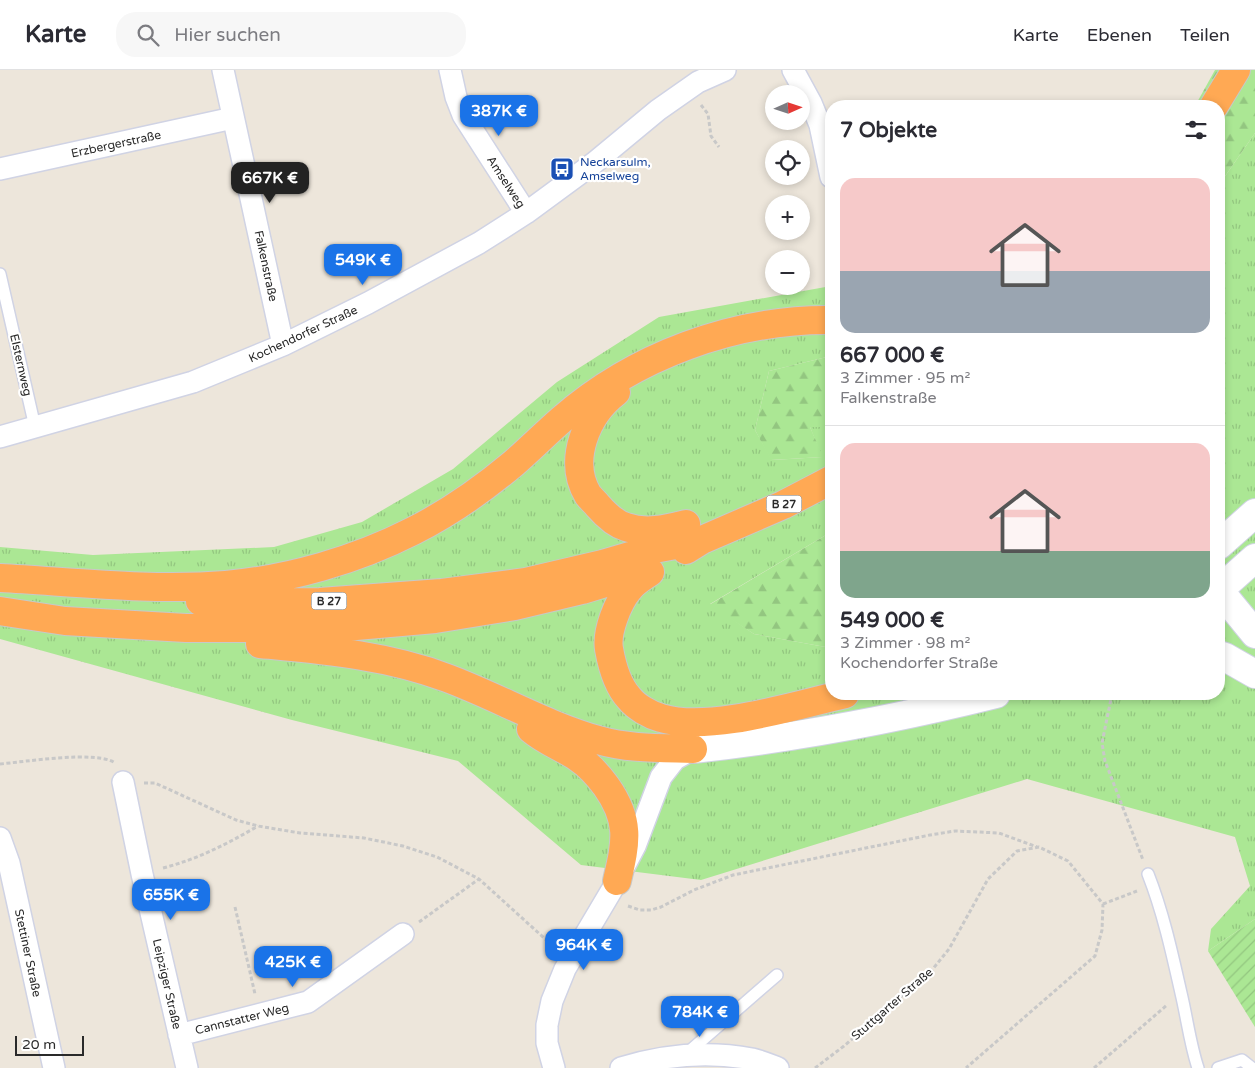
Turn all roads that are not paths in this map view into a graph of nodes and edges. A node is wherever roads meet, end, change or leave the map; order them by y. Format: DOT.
graph roads {
  1 [pos="223,70"];
  2 [pos="450,70"];
  3 [pos="725,70"];
  4 [pos="793,70"];
  5 [pos="1236,70"];
  6 [pos="1218,100"];
  7 [pos="233,118"];
  8 [pos="825,149"];
  9 [pos="0,169"];
  10 [pos="526,213"];
  11 [pos="0,274"];
  12 [pos="825,320"];
  13 [pos="283,345"];
  14 [pos="679,349"];
  15 [pos="35,427"];
  16 [pos="0,437"];
  17 [pos="825,483"];
  18 [pos="1255,513"];
  19 [pos="736,526"];
  20 [pos="702,540"];
  21 [pos="1225,540"];
  22 [pos="1255,558"];
  23 [pos="659,566"];
  24 [pos="0,578"];
  25 [pos="1225,585"];
  26 [pos="1225,597"];
  27 [pos="0,611"];
  28 [pos="186,628"];
  29 [pos="1255,634"];
  30 [pos="1225,658"];
  31 [pos="1255,674"];
  32 [pos="825,699"];
  33 [pos="495,700"];
  34 [pos="968,700"];
  35 [pos="692,749"];
  36 [pos="123,782"];
  37 [pos="0,838"];
  38 [pos="1150,879"];
  39 [pos="612,890"];
  40 [pos="403,934"];
  41 [pos="776,975"];
  42 [pos="179,1035"];
  43 [pos="683,1056"];
  44 [pos="54,1068"];
  45 [pos="187,1068"];
  46 [pos="554,1068"];
  47 [pos="621,1068"];
  48 [pos="778,1068"];
  49 [pos="1198,1068"];
  50 [pos="1218,1068"];
  51 [pos="1252,1068"];
  1 -- 7 [label="street, Falkenstraße"];
  2 -- 10 [label="street, Amselweg"];
  3 -- 10 [label="street, Kochendorfer Straße"];
  4 -- 8 [label="street"];
  5 -- 6 [label="highway"];
  7 -- 9 [label="street, Erzbergerstraße"];
  7 -- 13 [label="street, Falkenstraße"];
  10 -- 13 [label="street, Kochendorfer Straße"];
  11 -- 15 [label="lane, Elsternweg"];
  12 -- 14 [label="highway"];
  13 -- 15 [label="street, Kochendorfer Straße"];
  14 -- 19 [label="highway"];
  14 -- 24 [label="highway"];
  15 -- 16 [label="street, Kochendorfer Straße"];
  17 -- 19 [label="highway, B 27"];
  18 -- 21 [label="main road"];
  19 -- 20 [label="highway, B 27"];
  20 -- 23 [label="highway, B 27"];
  20 -- 24 [label="highway, B 27"];
  22 -- 25 [label="main road"];
  23 -- 28 [label="highway, B 27"];
  23 -- 32 [label="highway"];
  26 -- 29 [label="main road"];
  27 -- 28 [label="highway, B 27"];
  28 -- 33 [label="highway"];
  30 -- 31 [label="main road"];
  33 -- 35 [label="highway"];
  33 -- 39 [label="highway"];
  34 -- 35 [label="main road"];
  35 -- 39 [label="street"];
  36 -- 42 [label="street, Leipziger Straße"];
  37 -- 44 [label="street, Stettiner Straße"];
  38 -- 49 [label="lane"];
  39 -- 46 [label="street"];
  40 -- 42 [label="street, Cannstatter Weg"];
  41 -- 43 [label="lane"];
  42 -- 45 [label="street, Leipziger Straße"];
  43 -- 47 [label="street"];
  43 -- 48 [label="street"];
  50 -- 51 [label="lane"];
}
